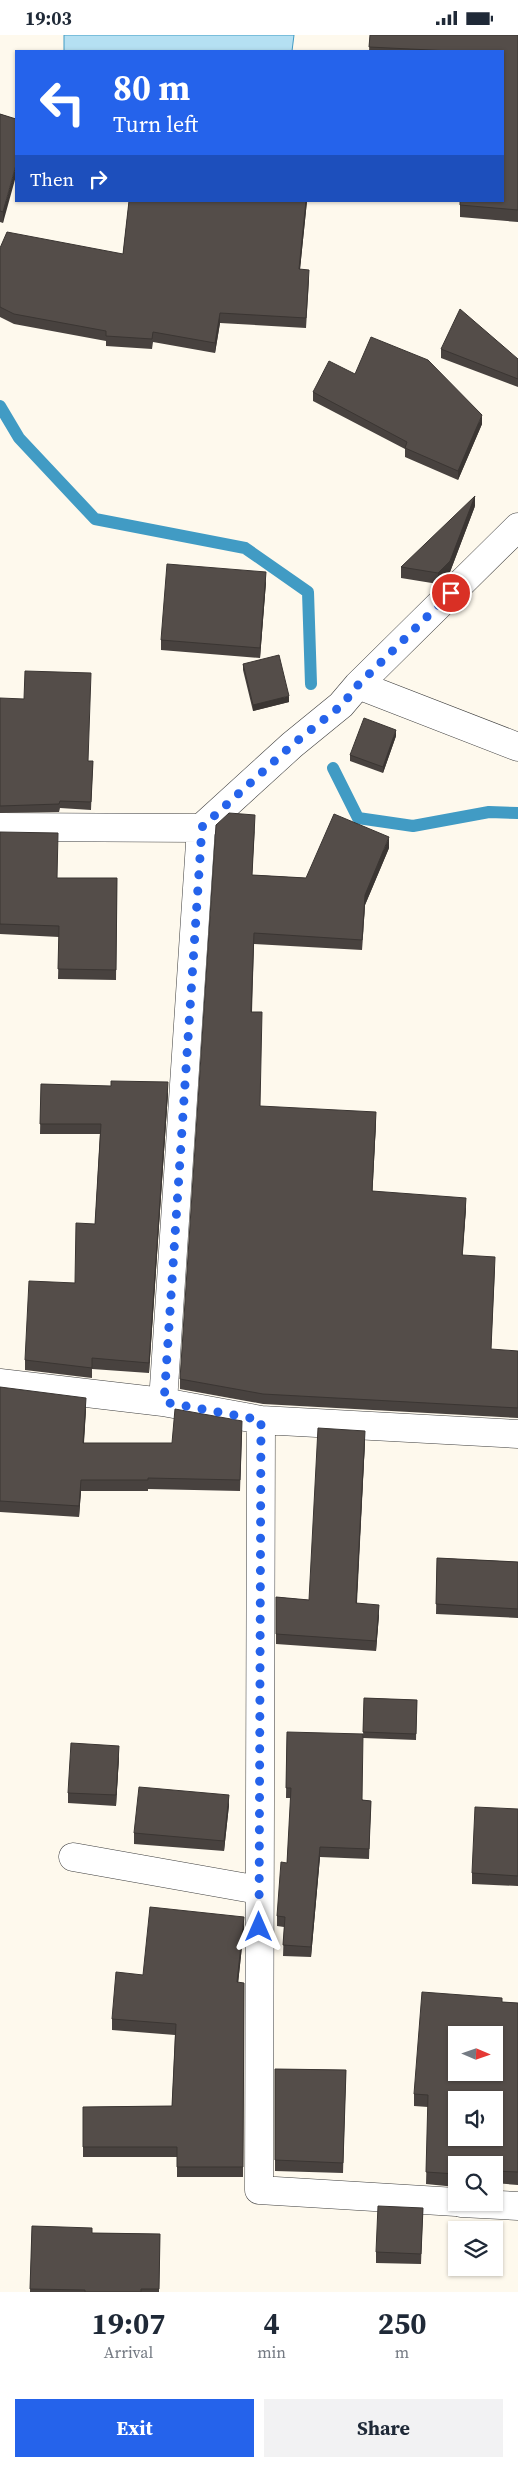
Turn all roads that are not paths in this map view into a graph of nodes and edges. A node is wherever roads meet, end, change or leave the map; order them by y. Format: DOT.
graph roads {
  1 [pos="518,527"];
  2 [pos="358,685"];
  3 [pos="518,747"];
  4 [pos="0,827"];
  5 [pos="202,827"];
  6 [pos="0,1383"];
  7 [pos="164,1402"];
  8 [pos="261,1420"];
  9 [pos="518,1434"];
  10 [pos="72,1857"];
  11 [pos="260,1890"];
  12 [pos="448,2202"];
  13 [pos="503,2205"];
  14 [pos="518,2206"];
  1 -- 2 [label="street"];
  2 -- 3 [label="street"];
  2 -- 5 [label="street"];
  4 -- 5 [label="street"];
  5 -- 7 [label="street"];
  6 -- 7 [label="street"];
  7 -- 8 [label="street"];
  8 -- 9 [label="street"];
  8 -- 11 [label="street"];
  10 -- 11 [label="street"];
  11 -- 12 [label="street"];
  13 -- 14 [label="street"];
}
